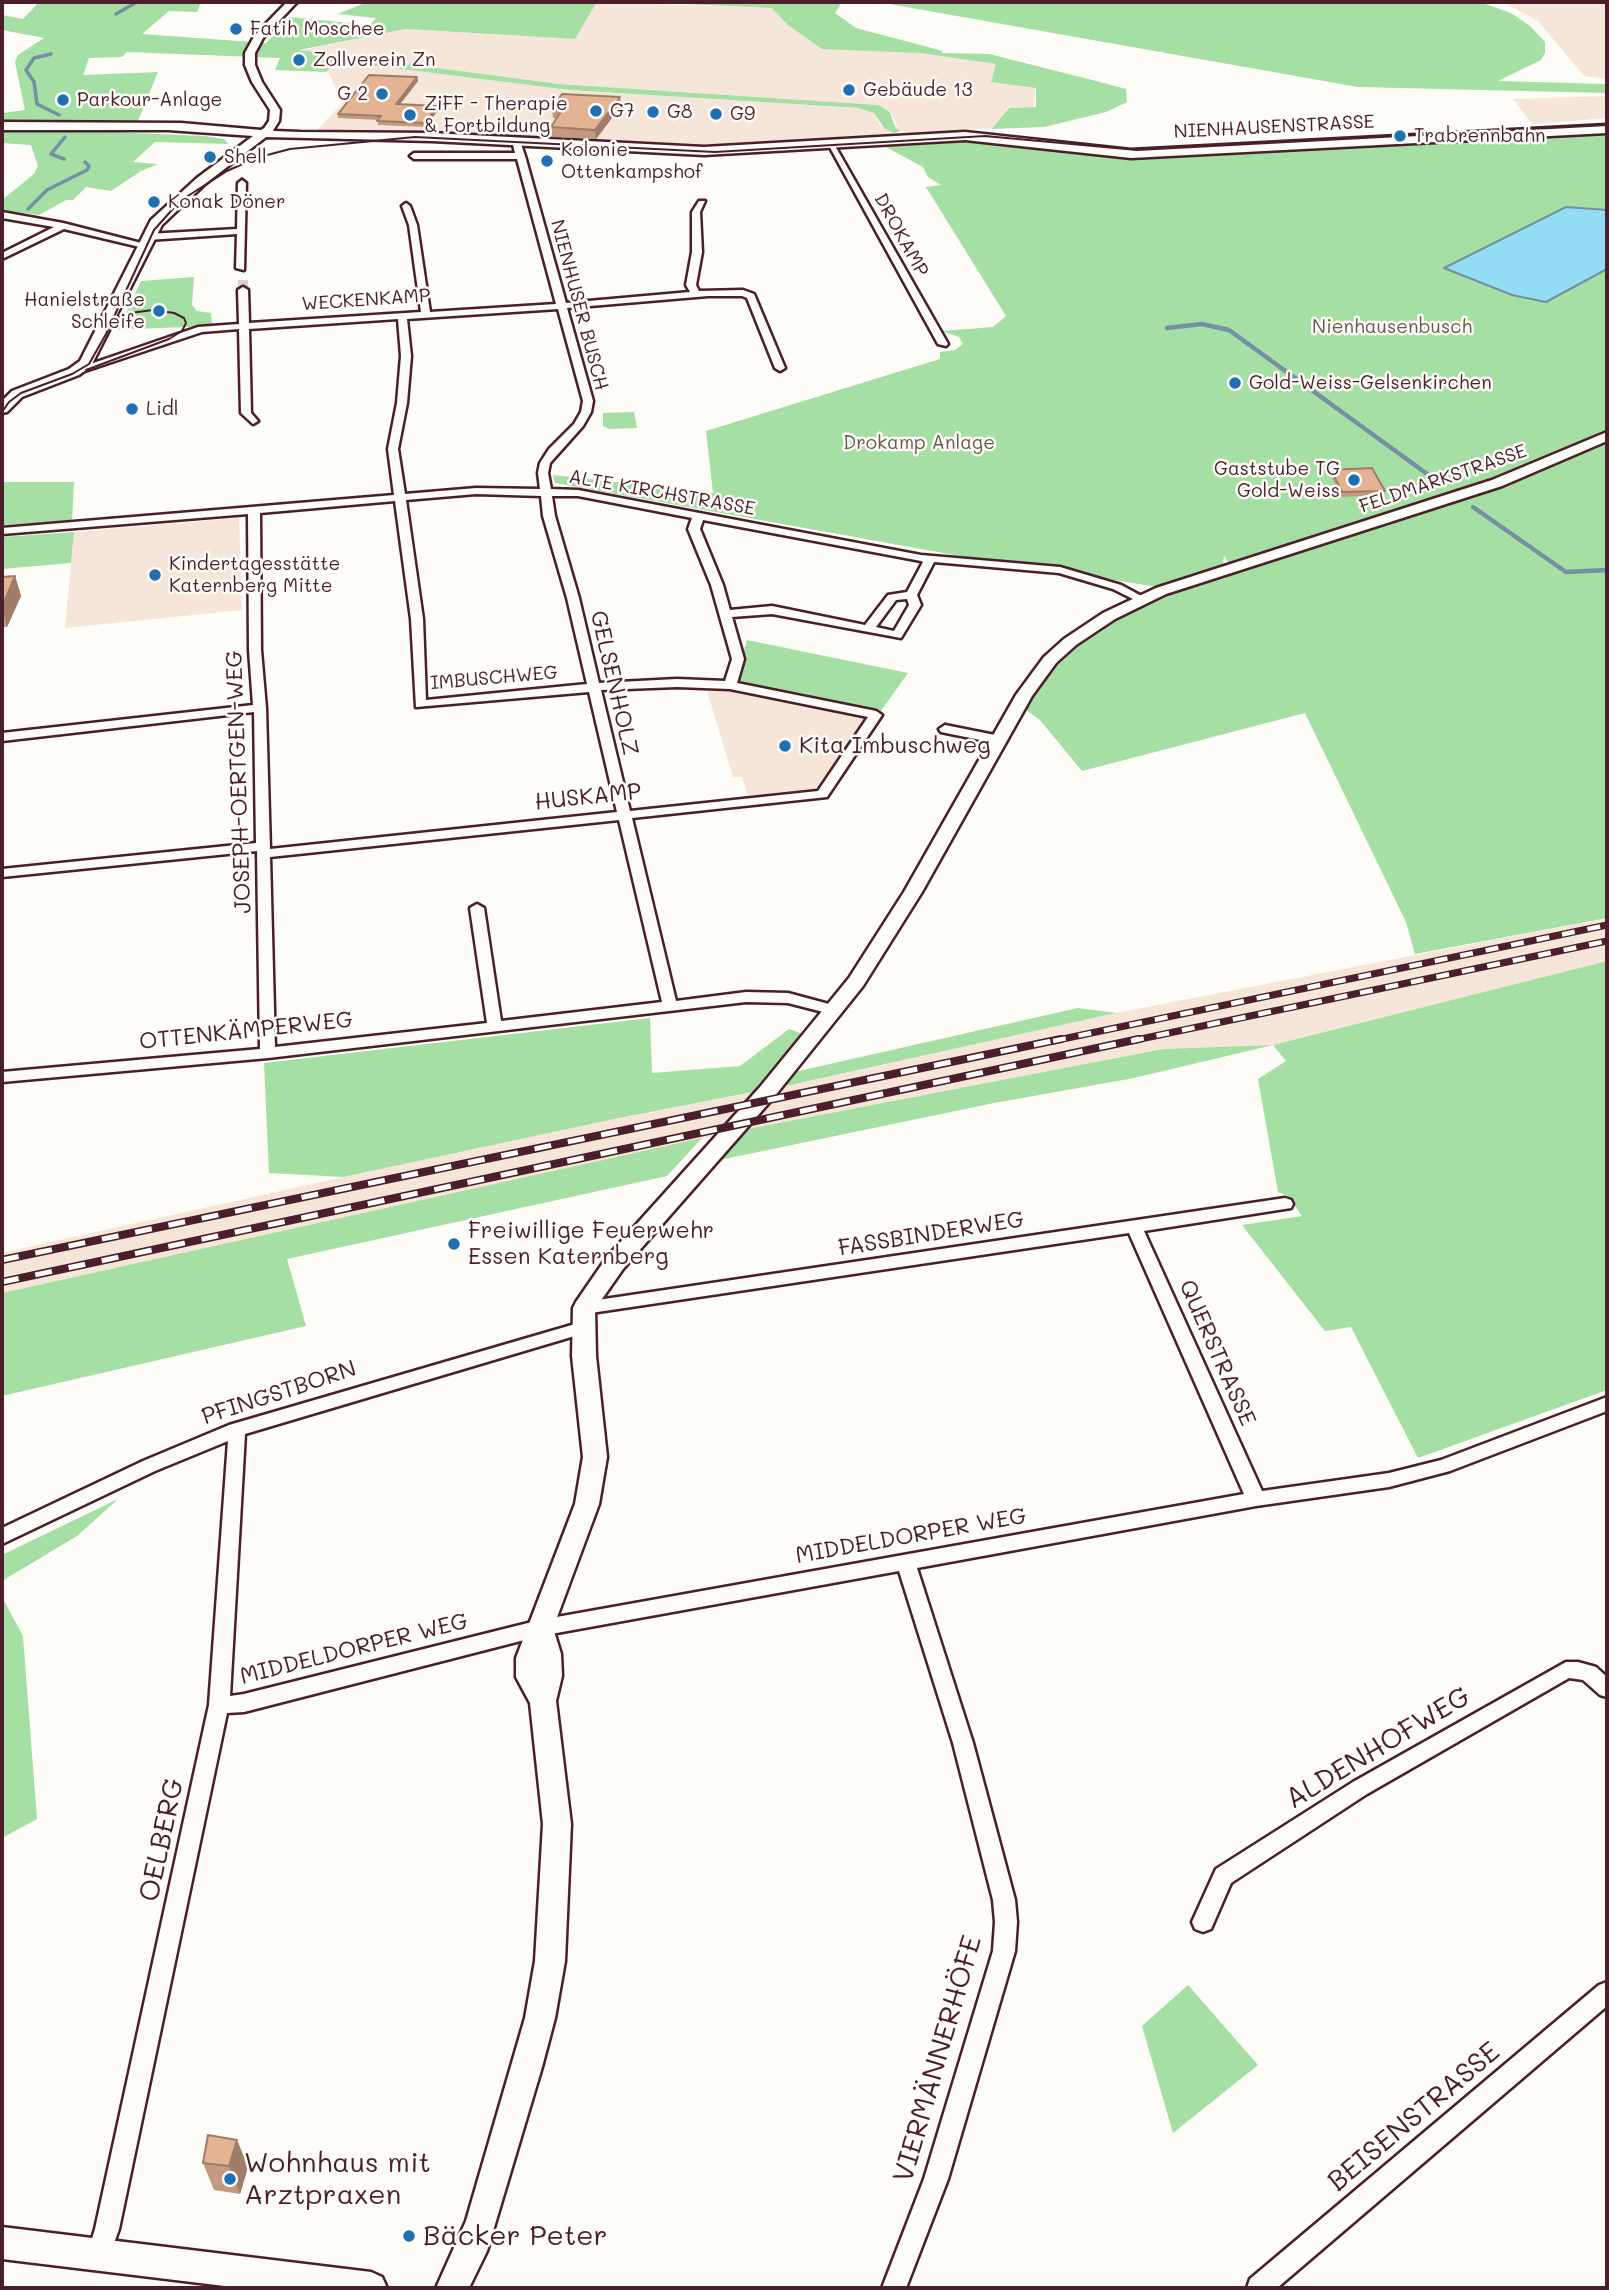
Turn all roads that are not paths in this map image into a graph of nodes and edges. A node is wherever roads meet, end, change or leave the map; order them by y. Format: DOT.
graph roads {
  1 [pos="292,2"];
  2 [pos="264,93"];
  3 [pos="276,115"];
  4 [pos="2,126"];
  5 [pos="218,129"];
  6 [pos="1607,129"];
  7 [pos="332,132"];
  8 [pos="254,134"];
  9 [pos="300,136"];
  10 [pos="372,136"];
  11 [pos="516,141"];
  12 [pos="830,144"];
  13 [pos="414,156"];
  14 [pos="521,156"];
  15 [pos="242,183"];
  16 [pos="702,203"];
  17 [pos="406,206"];
  18 [pos="2,215"];
  19 [pos="63,226"];
  20 [pos="240,231"];
  21 [pos="146,241"];
  22 [pos="2,256"];
  23 [pos="241,268"];
  24 [pos="243,290"];
  25 [pos="695,293"];
  26 [pos="562,306"];
  27 [pos="426,314"];
  28 [pos="402,316"];
  29 [pos="244,326"];
  30 [pos="943,344"];
  31 [pos="780,368"];
  32 [pos="78,370"];
  33 [pos="2,409"];
  34 [pos="253,421"];
  35 [pos="1607,436"];
  36 [pos="546,492"];
  37 [pos="401,497"];
  38 [pos="254,510"];
  39 [pos="701,516"];
  40 [pos="2,531"];
  41 [pos="930,559"];
  42 [pos="911,595"];
  43 [pos="1141,599"];
  44 [pos="725,614"];
  45 [pos="868,629"];
  46 [pos="730,685"];
  47 [pos="592,687"];
  48 [pos="260,708"];
  49 [pos="876,715"];
  50 [pos="945,729"];
  51 [pos="2,737"];
  52 [pos="1000,740"];
  53 [pos="622,814"];
  54 [pos="263,850"];
  55 [pos="2,873"];
  56 [pos="477,908"];
  57 [pos="670,1006"];
  58 [pos="835,1010"];
  59 [pos="495,1027"];
  60 [pos="268,1053"];
  61 [pos="2,1077"];
  62 [pos="1285,1203"];
  63 [pos="1134,1226"];
  64 [pos="583,1318"];
  65 [pos="1607,1404"];
  66 [pos="235,1430"];
  67 [pos="1256,1499"];
  68 [pos="2,1536"];
  69 [pos="905,1561"];
  70 [pos="540,1628"];
  71 [pos="1607,1689"];
  72 [pos="219,1705"];
  73 [pos="1203,1922"];
  74 [pos="1607,1992"];
  75 [pos="2,2244"];
  76 [pos="99,2255"];
  77 [pos="285,2283"];
  78 [pos="372,2288"];
  79 [pos="452,2288"];
  80 [pos="894,2288"];
  81 [pos="1259,2288"];
  1 -- 2 [label="street"];
  2 -- 3 [label="street"];
  2 -- 8 [label="street"];
  3 -- 7 [label="main road"];
  3 -- 8 [label="street"];
  4 -- 5 [label="main road"];
  5 -- 8 [label="main road"];
  5 -- 8 [label="main road"];
  6 -- 12 [label="main road, NIENHAUSENSTRASSE"];
  7 -- 8 [label="main road"];
  7 -- 10 [label="main road"];
  8 -- 9 [label="main road"];
  8 -- 9 [label="main road"];
  8 -- 21 [label="main road"];
  9 -- 10 [label="main road"];
  10 -- 11 [label="main road, NIENHAUSENSTRASSE"];
  11 -- 12 [label="main road, NIENHAUSENSTRASSE"];
  11 -- 14 [label="street, NIENHUSER BUSCH"];
  12 -- 30 [label="street, DROKAMP"];
  13 -- 14 [label="street"];
  14 -- 26 [label="street, NIENHUSER BUSCH"];
  15 -- 20 [label="street"];
  16 -- 25 [label="street"];
  17 -- 27 [label="street"];
  18 -- 19 [label="street"];
  19 -- 21 [label="street"];
  19 -- 22 [label="street"];
  20 -- 21 [label="street"];
  20 -- 23 [label="street"];
  21 -- 32 [label="main road"];
  24 -- 29 [label="street"];
  25 -- 26 [label="street, WECKENKAMP"];
  25 -- 31 [label="street, WECKENKAMP"];
  26 -- 27 [label="street, WECKENKAMP"];
  26 -- 36 [label="street, NIENHUSER BUSCH"];
  27 -- 28 [label="street, WECKENKAMP"];
  28 -- 29 [label="street, WECKENKAMP"];
  28 -- 37 [label="street, IMBUSCHWEG"];
  29 -- 32 [label="street, WECKENKAMP"];
  29 -- 34 [label="street"];
  32 -- 33 [label="main road"];
  35 -- 43 [label="street, FELDMARKSTRASSE"];
  36 -- 37 [label="street, ALTE KIRCHSTRASSE"];
  36 -- 39 [label="street, ALTE KIRCHSTRASSE"];
  36 -- 47 [label="street, GELSENHOLZ"];
  37 -- 38 [label="street, ALTE KIRCHSTRASSE"];
  37 -- 47 [label="street, IMBUSCHWEG"];
  38 -- 40 [label="street, ALTE KIRCHSTRASSE"];
  38 -- 48 [label="street, JOSEPH-OERTGEN-WEG"];
  39 -- 41 [label="street, ALTE KIRCHSTRASSE"];
  39 -- 44 [label="street"];
  41 -- 42 [label="street"];
  41 -- 43 [label="street, ALTE KIRCHSTRASSE"];
  42 -- 45 [label="street"];
  42 -- 45 [label="street"];
  43 -- 52 [label="street, FELDMARKSTRASSE"];
  44 -- 45 [label="street"];
  44 -- 46 [label="street"];
  46 -- 47 [label="street, IMBUSCHWEG"];
  46 -- 49 [label="street, IMBUSCHWEG"];
  47 -- 53 [label="street, GELSENHOLZ"];
  48 -- 51 [label="street"];
  48 -- 54 [label="street, JOSEPH-OERTGEN-WEG"];
  49 -- 53 [label="street, HUSKAMP"];
  50 -- 52 [label="street"];
  52 -- 58 [label="street, FELDMARKSTRASSE"];
  53 -- 54 [label="street, HUSKAMP"];
  53 -- 57 [label="street, GELSENHOLZ"];
  54 -- 55 [label="street, HUSKAMP"];
  54 -- 60 [label="street, JOSEPH-OERTGEN-WEG"];
  56 -- 59 [label="street"];
  57 -- 58 [label="street, OTTENKÄMPERWEG"];
  57 -- 59 [label="street, OTTENKÄMPERWEG"];
  58 -- 64 [label="street, FELDMARKSTRASSE"];
  59 -- 60 [label="street, OTTENKÄMPERWEG"];
  60 -- 61 [label="street, OTTENKÄMPERWEG"];
  62 -- 63 [label="street, FASSBINDERWEG"];
  63 -- 64 [label="street, FASSBINDERWEG"];
  63 -- 67 [label="street, QUERSTRASSE"];
  64 -- 66 [label="street, PFINGSTBORN"];
  64 -- 70 [label="street"];
  65 -- 67 [label="street, MIDDELDORPER WEG"];
  66 -- 68 [label="street, PFINGSTBORN"];
  66 -- 72 [label="street, OELBERG"];
  67 -- 69 [label="street, MIDDELDORPER WEG"];
  69 -- 70 [label="street, MIDDELDORPER WEG"];
  69 -- 80 [label="street, VIERMÄNNERHÖFE"];
  70 -- 72 [label="street, MIDDELDORPER WEG"];
  70 -- 79 [label="street"];
  71 -- 73 [label="street, ALDENHOFWEG"];
  72 -- 76 [label="street, OELBERG"];
  74 -- 81 [label="street, BEISENSTRASSE"];
  75 -- 76 [label="street"];
  76 -- 77 [label="street"];
  77 -- 78 [label="street"];
}
